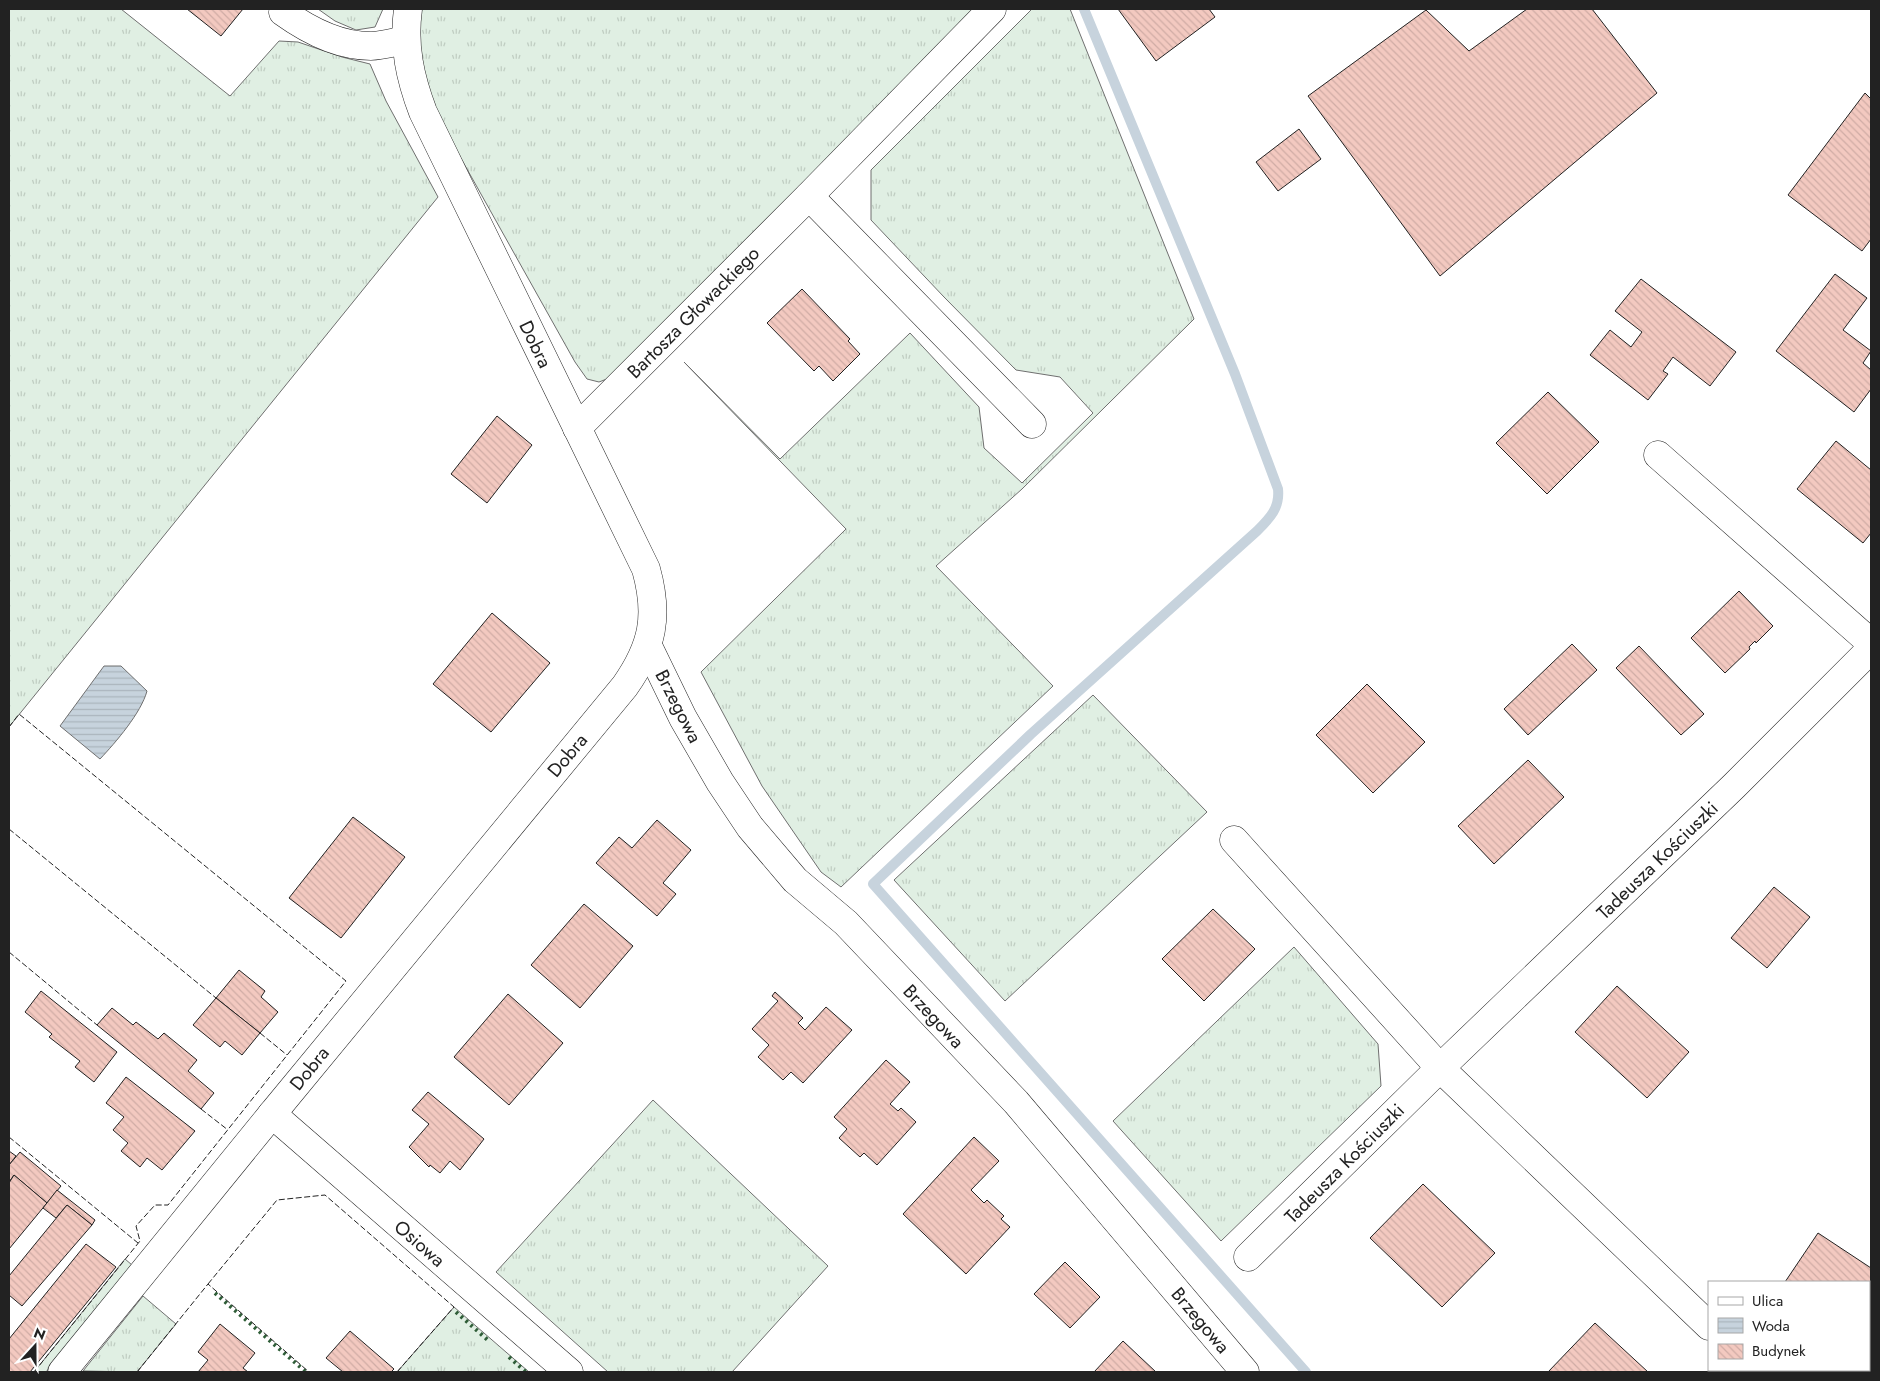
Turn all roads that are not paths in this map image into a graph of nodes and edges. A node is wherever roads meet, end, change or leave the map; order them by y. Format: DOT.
graph roads {
  1 [pos="408,9"];
  2 [pos="992,9"];
  3 [pos="283,12"];
  4 [pos="406,40"];
  5 [pos="809,196"];
  6 [pos="1032,424"];
  7 [pos="577,428"];
  8 [pos="1658,455"];
  9 [pos="1871,643"];
  10 [pos="648,646"];
  11 [pos="1871,649"];
  12 [pos="1234,840"];
  13 [pos="1440,1068"];
  14 [pos="272,1114"];
  15 [pos="1248,1257"];
  16 [pos="1708,1325"];
  17 [pos="62,1372"];
  18 [pos="569,1372"];
  19 [pos="1245,1372"];
  1 -- 4 [label="street, Dobra"];
  2 -- 5 [label="street, Bartosza Głowackiego"];
  3 -- 4 [label="street"];
  4 -- 7 [label="street, Dobra"];
  5 -- 6 [label="street"];
  5 -- 7 [label="street, Bartosza Głowackiego"];
  7 -- 10 [label="street, Dobra"];
  8 -- 9 [label="street"];
  10 -- 14 [label="street, Dobra"];
  10 -- 19 [label="street, Brzegowa"];
  11 -- 13 [label="street, Tadeusza Kościuszki"];
  12 -- 13 [label="street"];
  13 -- 15 [label="street, Tadeusza Kościuszki"];
  13 -- 16 [label="street"];
  14 -- 17 [label="street, Dobra"];
  14 -- 18 [label="street, Osiowa"];
}
